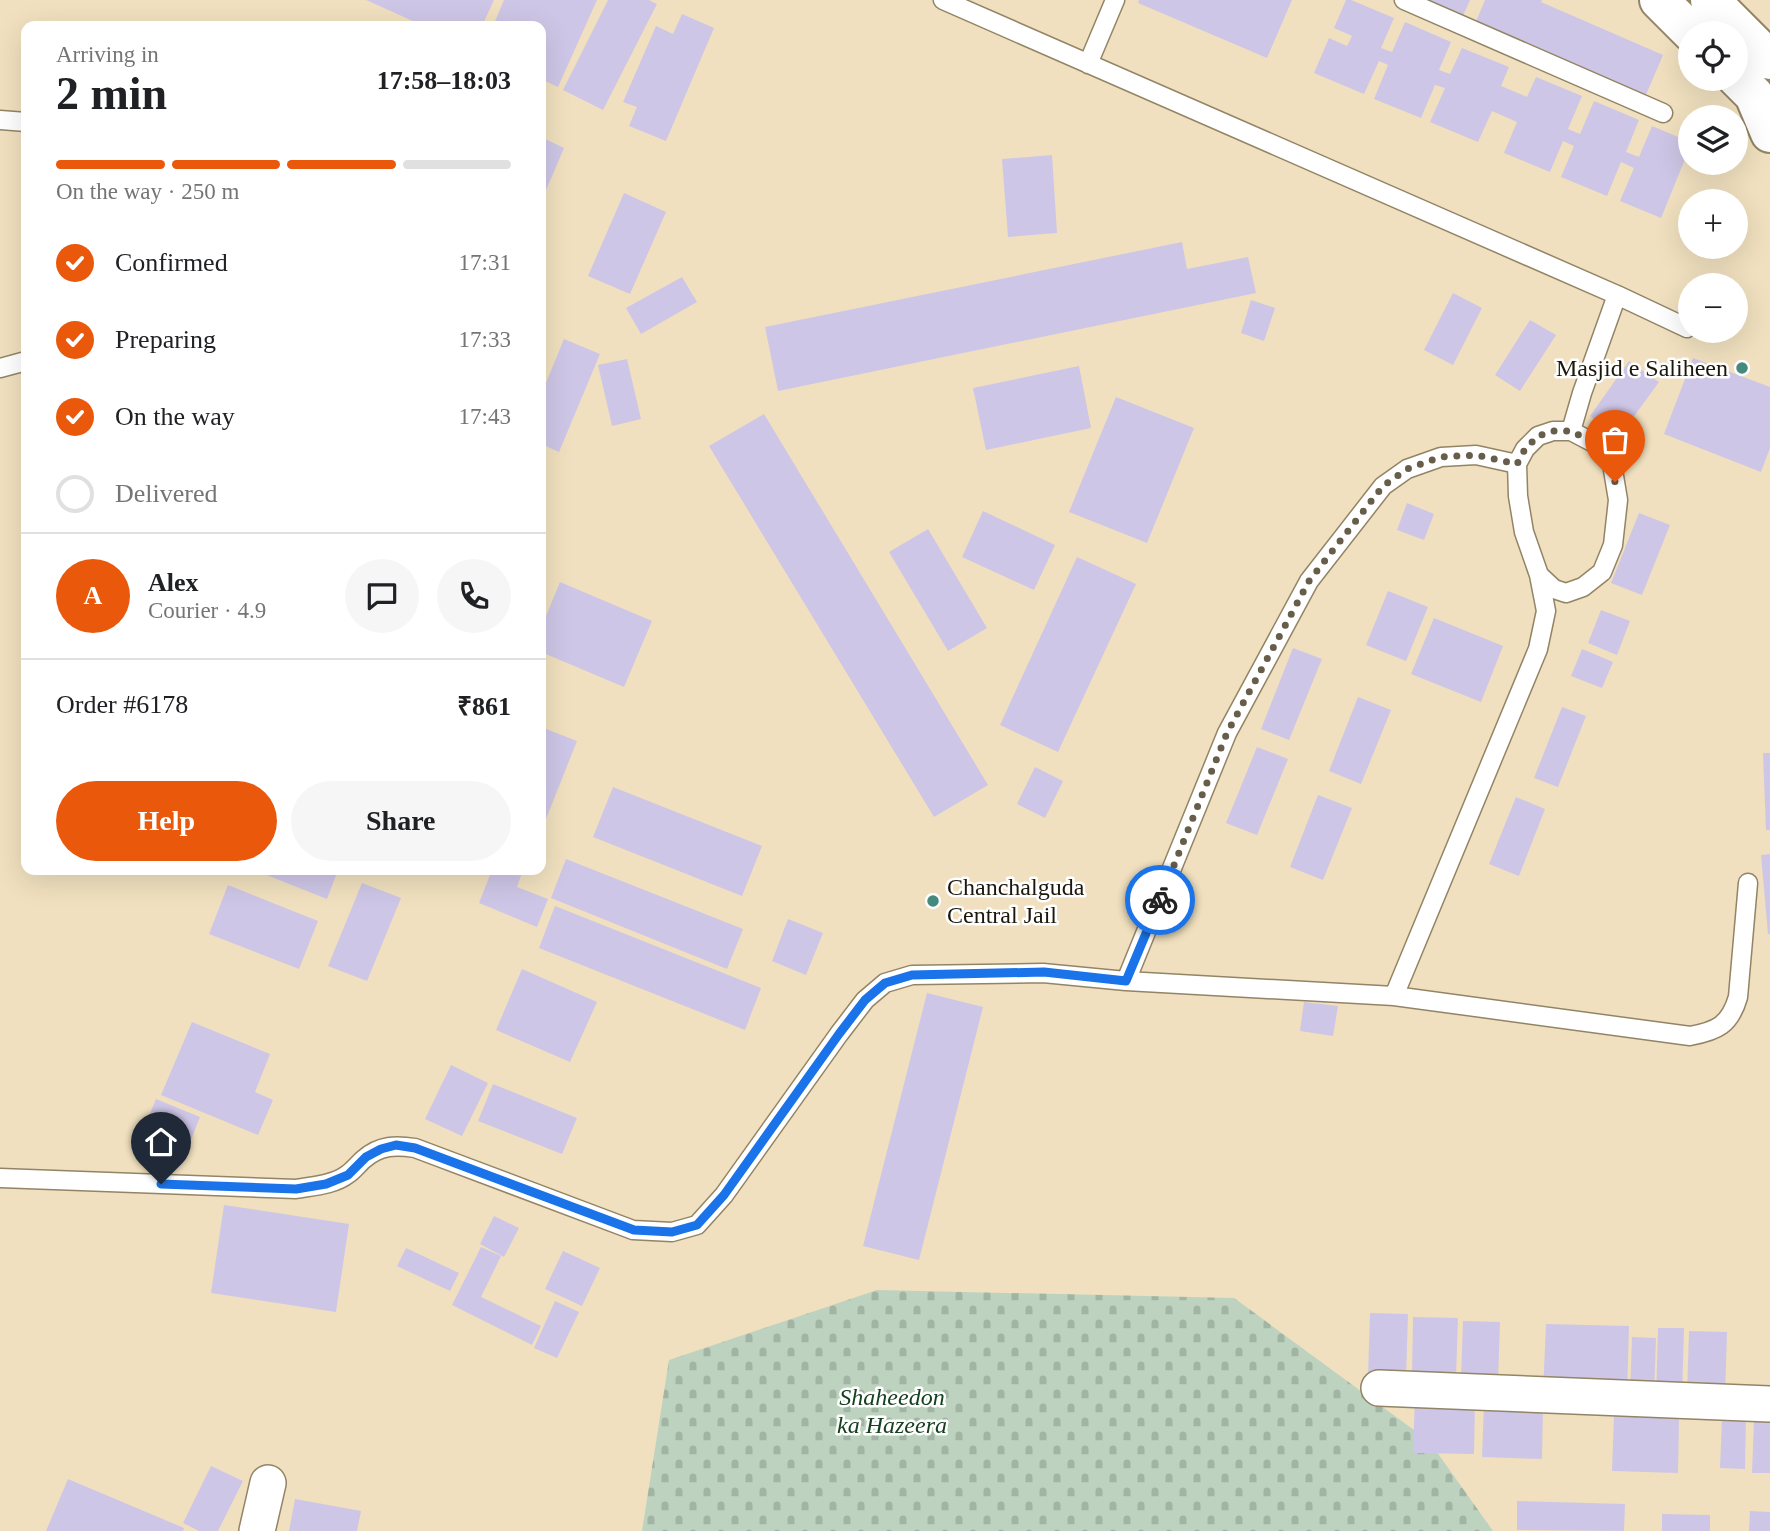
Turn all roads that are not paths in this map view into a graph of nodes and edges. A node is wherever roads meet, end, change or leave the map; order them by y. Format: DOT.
graph roads {
  1 [pos="943,0"];
  2 [pos="1115,0"];
  3 [pos="1404,0"];
  4 [pos="1659,0"];
  5 [pos="1710,0"];
  6 [pos="1680,21"];
  7 [pos="1770,60"];
  8 [pos="1088,64"];
  9 [pos="1753,86"];
  10 [pos="1663,113"];
  11 [pos="0,120"];
  12 [pos="21,122"];
  13 [pos="1770,133"];
  14 [pos="1616,295"];
  15 [pos="1678,324"];
  16 [pos="21,362"];
  17 [pos="0,368"];
  18 [pos="1571,431"];
  19 [pos="1517,464"];
  20 [pos="1539,575"];
  21 [pos="1748,883"];
  22 [pos="1126,981"];
  23 [pos="1394,996"];
  24 [pos="0,1178"];
  25 [pos="1379,1388"];
  26 [pos="1770,1404"];
  27 [pos="268,1483"];
  28 [pos="257,1531"];
  1 -- 8 [label="lane"];
  2 -- 8 [label="lane"];
  3 -- 10 [label="lane"];
  4 -- 6 [label="main road"];
  5 -- 7 [label="main road"];
  8 -- 14 [label="lane"];
  9 -- 13 [label="main road"];
  11 -- 12 [label="lane"];
  14 -- 15 [label="lane"];
  14 -- 18 [label="lane"];
  16 -- 17 [label="lane"];
  18 -- 19 [label="lane"];
  18 -- 20 [label="lane"];
  19 -- 20 [label="lane"];
  19 -- 22 [label="lane"];
  20 -- 23 [label="lane"];
  21 -- 23 [label="lane"];
  22 -- 23 [label="lane"];
  22 -- 24 [label="lane"];
  25 -- 26 [label="street"];
  27 -- 28 [label="street"];
}
